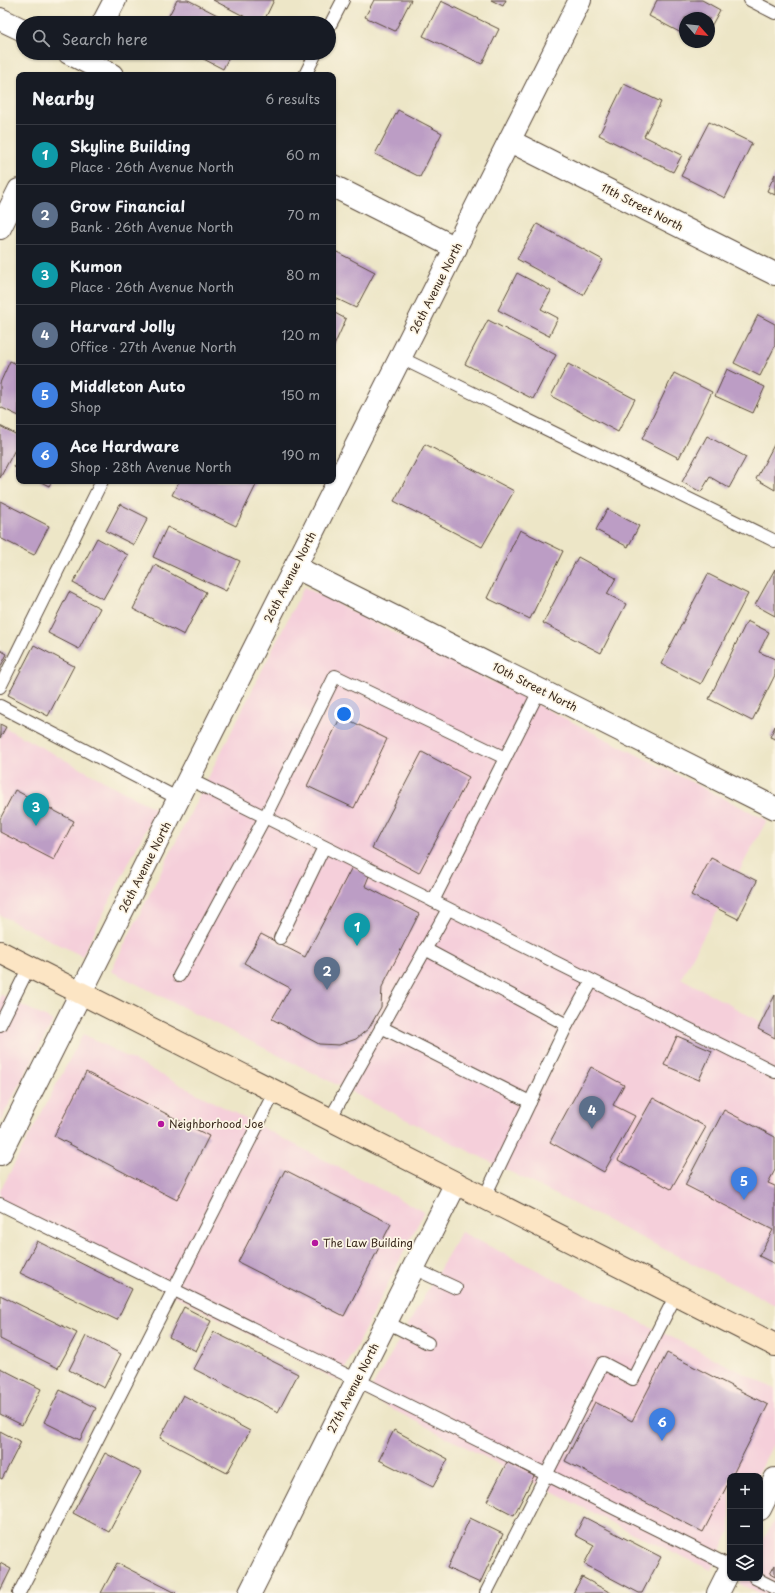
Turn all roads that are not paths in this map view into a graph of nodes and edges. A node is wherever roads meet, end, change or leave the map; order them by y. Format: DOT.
graph roads {
  1 [pos="115,0"];
  2 [pos="343,0"];
  3 [pos="580,0"];
  4 [pos="750,0"];
  5 [pos="775,13"];
  6 [pos="107,16"];
  7 [pos="335,16"];
  8 [pos="0,18"];
  9 [pos="16,26"];
  10 [pos="79,60"];
  11 [pos="312,60"];
  12 [pos="105,72"];
  13 [pos="306,72"];
  14 [pos="510,141"];
  15 [pos="336,188"];
  16 [pos="16,196"];
  17 [pos="0,228"];
  18 [pos="456,248"];
  19 [pos="775,274"];
  20 [pos="401,358"];
  21 [pos="101,484"];
  22 [pos="775,542"];
  23 [pos="295,567"];
  24 [pos="0,687"];
  25 [pos="540,689"];
  26 [pos="0,706"];
  27 [pos="505,758"];
  28 [pos="189,779"];
  29 [pos="179,799"];
  30 [pos="775,808"];
  31 [pos="265,817"];
  32 [pos="324,847"];
  33 [pos="433,901"];
  34 [pos="448,909"];
  35 [pos="280,938"];
  36 [pos="425,949"];
  37 [pos="0,952"];
  38 [pos="29,967"];
  39 [pos="179,976"];
  40 [pos="592,981"];
  41 [pos="81,993"];
  42 [pos="0,1025"];
  43 [pos="567,1025"];
  44 [pos="382,1027"];
  45 [pos="775,1072"];
  46 [pos="275,1092"];
  47 [pos="530,1102"];
  48 [pos="330,1119"];
  49 [pos="1,1152"];
  50 [pos="456,1183"];
  51 [pos="484,1198"];
  52 [pos="0,1204"];
  53 [pos="413,1268"];
  54 [pos="456,1288"];
  55 [pos="174,1290"];
  56 [pos="676,1295"];
  57 [pos="386,1322"];
  58 [pos="774,1342"];
  59 [pos="428,1343"];
  60 [pos="357,1380"];
  61 [pos="546,1474"];
  62 [pos="775,1479"];
  63 [pos="763,1503"];
  64 [pos="727,1565"];
  65 [pos="727,1574"];
  66 [pos="760,1581"];
  67 [pos="775,1588"];
  68 [pos="19,1593"];
  69 [pos="250,1593"];
  70 [pos="486,1593"];
  71 [pos="718,1593"];
  1 -- 6 [label="street"];
  2 -- 7 [label="lane"];
  3 -- 14 [label="street, 26th Avenue North"];
  4 -- 5 [label="lane"];
  8 -- 9 [label="street"];
  10 -- 12 [label="street"];
  11 -- 13 [label="lane"];
  14 -- 18 [label="street, 26th Avenue North"];
  14 -- 19 [label="street, 11th Street North"];
  15 -- 18 [label="street"];
  16 -- 17 [label="street"];
  18 -- 20 [label="street, 26th Avenue North"];
  20 -- 22 [label="lane"];
  20 -- 23 [label="street, 26th Avenue North"];
  21 -- 24 [label="lane"];
  23 -- 25 [label="street, 10th Street North"];
  23 -- 28 [label="street, 26th Avenue North"];
  25 -- 27 [label="lane"];
  25 -- 30 [label="street, 10th Street North"];
  26 -- 29 [label="lane"];
  27 -- 31 [label="lane"];
  27 -- 33 [label="lane"];
  28 -- 29 [label="street, 26th Avenue North"];
  28 -- 31 [label="lane"];
  29 -- 41 [label="street, 26th Avenue North"];
  31 -- 32 [label="lane"];
  31 -- 39 [label="lane"];
  32 -- 33 [label="lane"];
  32 -- 35 [label="lane"];
  33 -- 34 [label="lane"];
  34 -- 36 [label="lane"];
  34 -- 40 [label="lane"];
  36 -- 43 [label="lane"];
  36 -- 44 [label="lane"];
  37 -- 38 [label="main road"];
  38 -- 41 [label="main road"];
  38 -- 42 [label="lane"];
  40 -- 43 [label="lane"];
  40 -- 45 [label="lane"];
  41 -- 46 [label="main road"];
  41 -- 49 [label="street, 26th Avenue North"];
  43 -- 47 [label="lane"];
  44 -- 47 [label="lane"];
  44 -- 48 [label="lane"];
  46 -- 48 [label="main road"];
  46 -- 55 [label="lane"];
  47 -- 51 [label="lane"];
  48 -- 50 [label="main road"];
  50 -- 51 [label="main road"];
  50 -- 53 [label="street, 27th Avenue North"];
  51 -- 56 [label="main road"];
  52 -- 55 [label="lane"];
  53 -- 54 [label="lane"];
  53 -- 57 [label="street, 27th Avenue North"];
  55 -- 60 [label="lane"];
  55 -- 68 [label="lane"];
  56 -- 58 [label="main road"];
  56 -- 61 [label="lane"];
  57 -- 59 [label="lane"];
  57 -- 60 [label="street, 27th Avenue North"];
  60 -- 61 [label="lane"];
  60 -- 69 [label="street, 27th Avenue North"];
  61 -- 64 [label="lane"];
  61 -- 70 [label="lane"];
  62 -- 63 [label="street"];
  65 -- 71 [label="street"];
  66 -- 67 [label="lane"];
}
